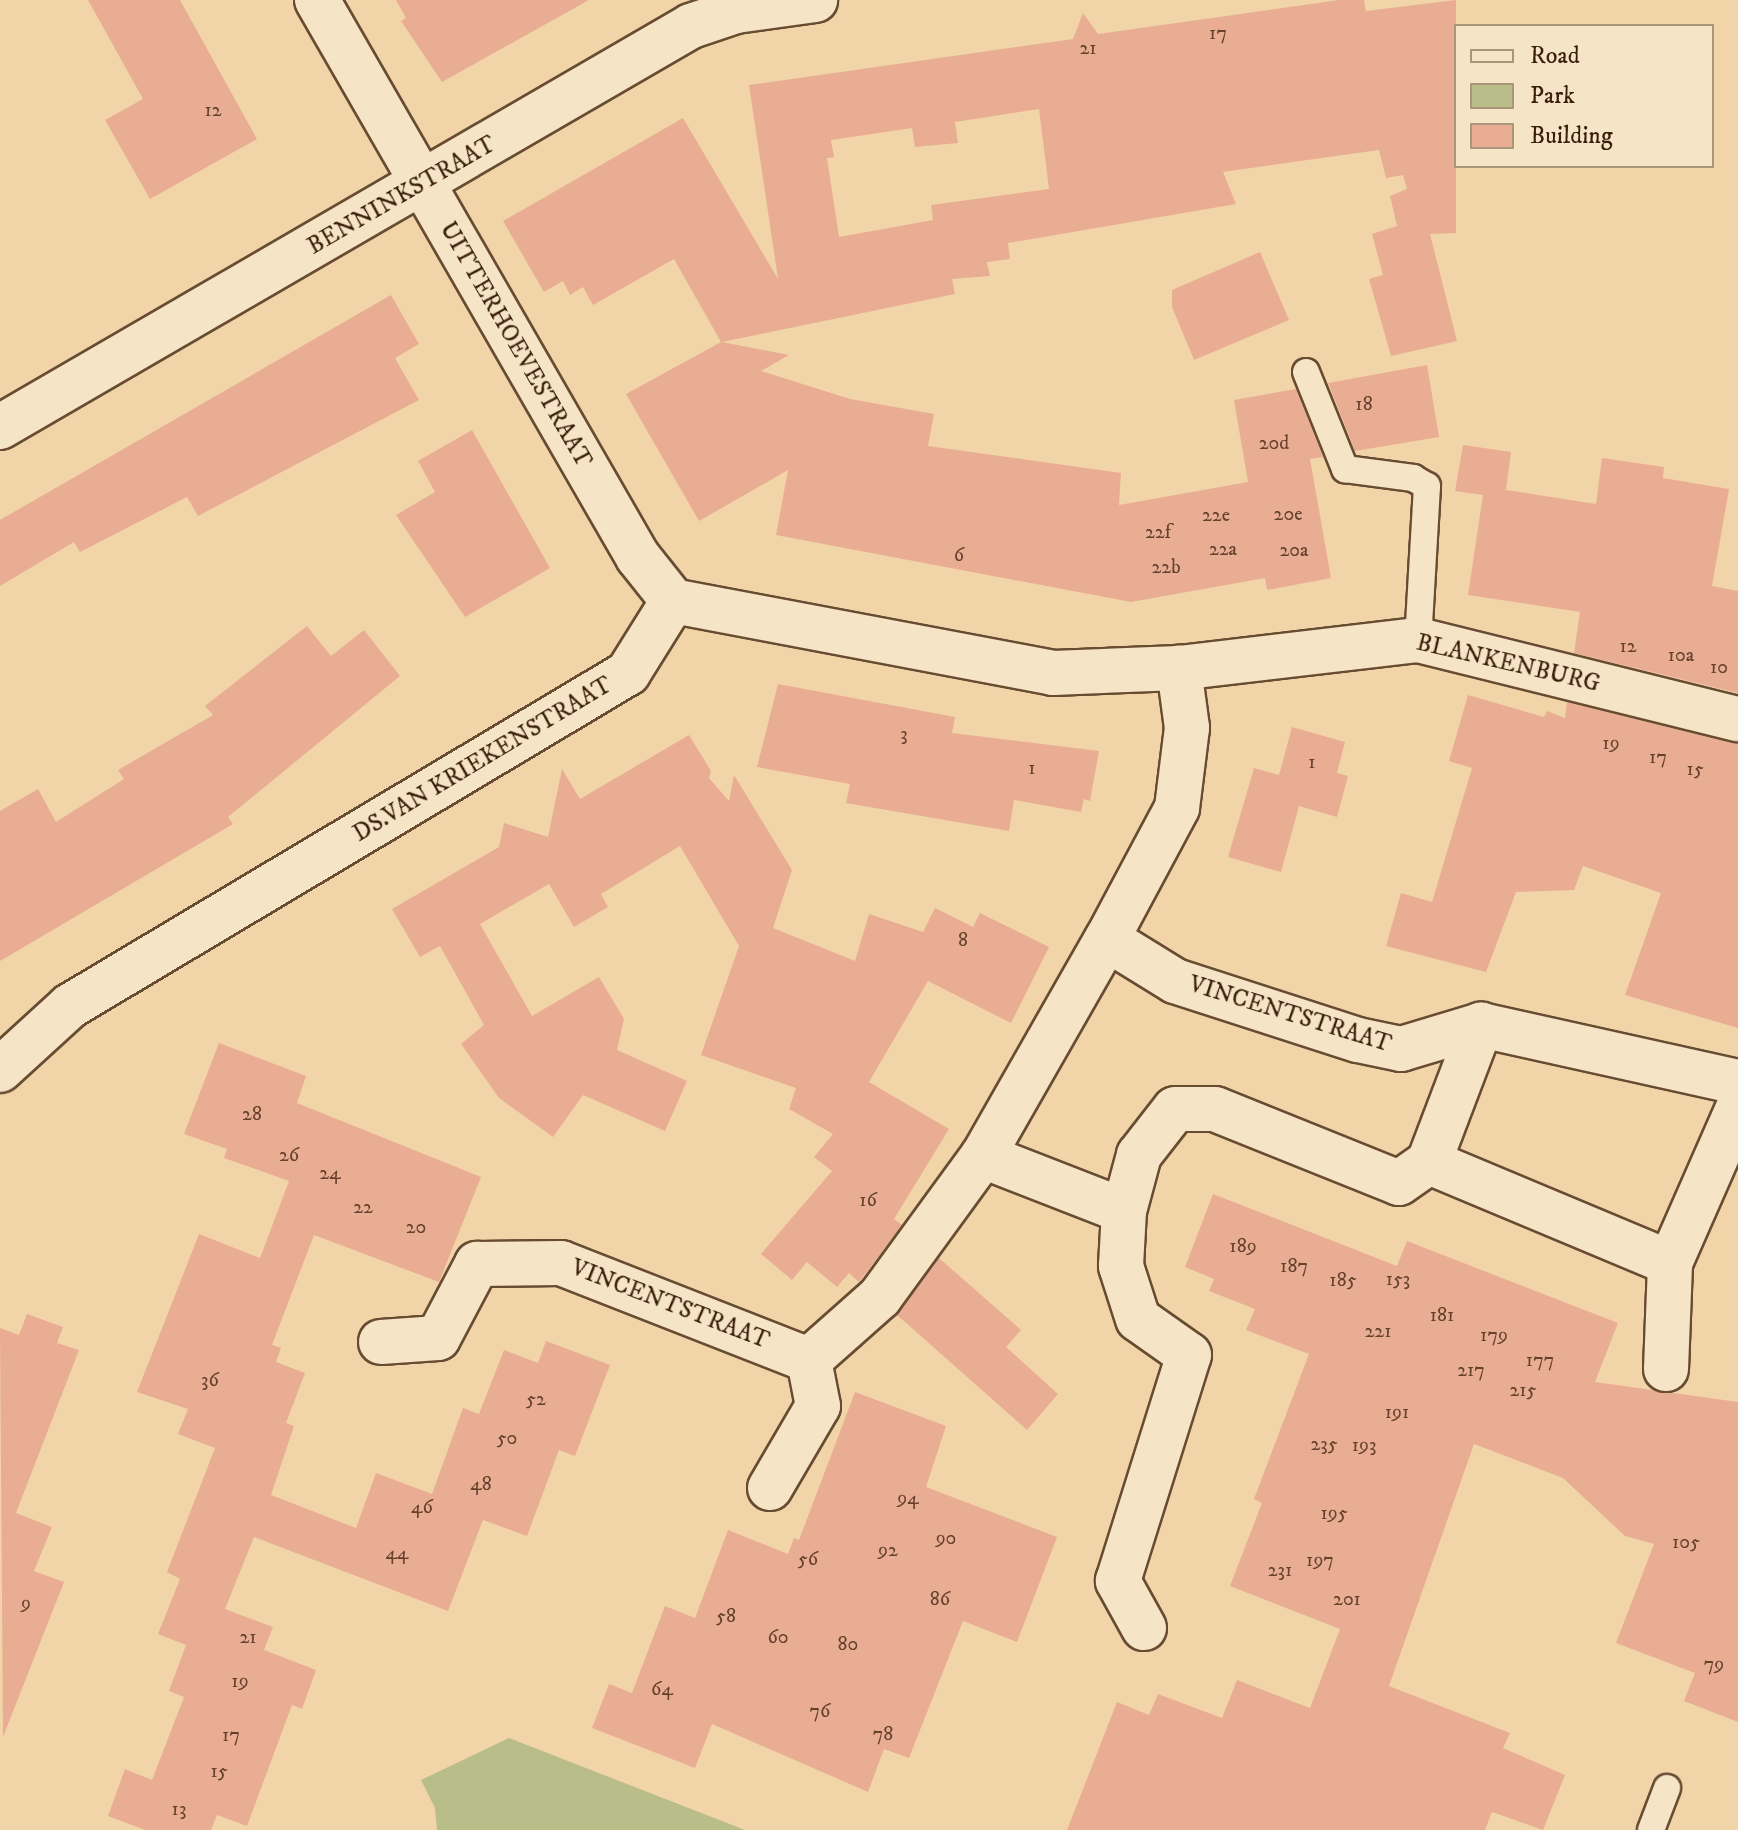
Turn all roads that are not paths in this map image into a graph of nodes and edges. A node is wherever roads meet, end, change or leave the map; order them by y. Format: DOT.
graph roads {
  1 [pos="317,0"];
  2 [pos="812,0"];
  3 [pos="422,185"];
  4 [pos="1306,372"];
  5 [pos="0,427"];
  6 [pos="673,601"];
  7 [pos="1418,640"];
  8 [pos="1179,668"];
  9 [pos="1738,719"];
  10 [pos="1107,939"];
  11 [pos="1481,1025"];
  12 [pos="0,1070"];
  13 [pos="1738,1082"];
  14 [pos="1738,1108"];
  15 [pos="983,1156"];
  16 [pos="1429,1162"];
  17 [pos="1124,1211"];
  18 [pos="1670,1263"];
  19 [pos="381,1342"];
  20 [pos="809,1360"];
  21 [pos="1666,1369"];
  22 [pos="770,1488"];
  23 [pos="1144,1628"];
  24 [pos="1667,1788"];
  25 [pos="1651,1830"];
  1 -- 3 [label="street, UITTERHOEVESTRAAT"];
  2 -- 3 [label="street, BENNINKSTRAAT"];
  3 -- 5 [label="street, BENNINKSTRAAT"];
  3 -- 6 [label="street, UITTERHOEVESTRAAT"];
  4 -- 7 [label="lane"];
  6 -- 8 [label="street"];
  6 -- 12 [label="street, DS.VAN KRIEKENSTRAAT"];
  7 -- 8 [label="street, BLANKENBURG"];
  7 -- 9 [label="street, BLANKENBURG"];
  8 -- 10 [label="street"];
  10 -- 11 [label="street, VINCENTSTRAAT"];
  10 -- 15 [label="street"];
  11 -- 13 [label="street, VINCENTSTRAAT"];
  11 -- 16 [label="street"];
  14 -- 18 [label="street"];
  15 -- 17 [label="street"];
  15 -- 20 [label="street"];
  16 -- 17 [label="street"];
  16 -- 18 [label="street"];
  17 -- 23 [label="street"];
  18 -- 21 [label="street"];
  19 -- 20 [label="street, VINCENTSTRAAT"];
  20 -- 22 [label="street"];
  24 -- 25 [label="lane"];
}
